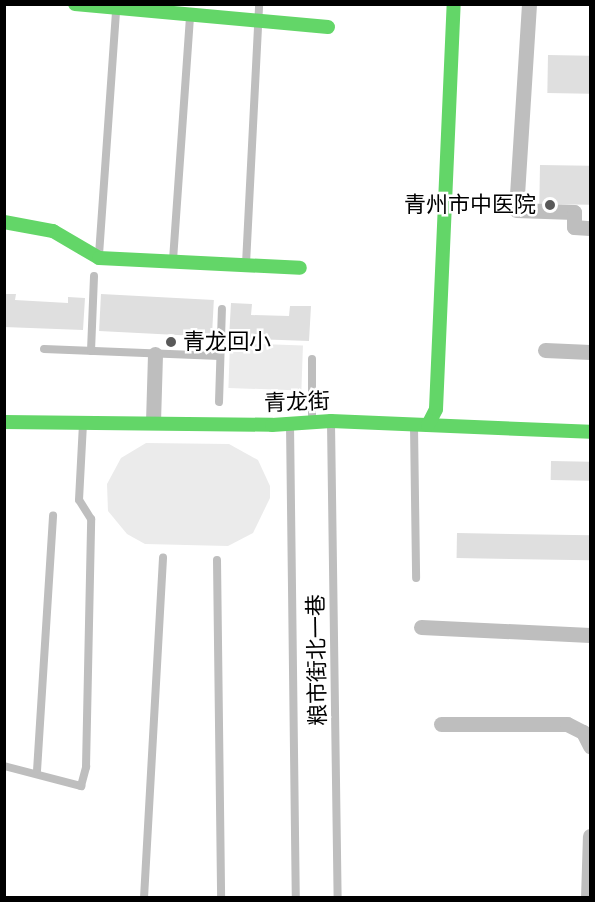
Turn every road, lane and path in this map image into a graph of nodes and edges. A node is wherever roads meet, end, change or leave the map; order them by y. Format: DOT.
graph roads {
  1 [pos="75,4"];
  2 [pos="260,4"];
  3 [pos="454,4"];
  4 [pos="530,4"];
  5 [pos="142,9"];
  6 [pos="190,11"];
  7 [pos="116,12"];
  8 [pos="257,22"];
  9 [pos="328,27"];
  10 [pos="4,222"];
  11 [pos="591,228"];
  12 [pos="99,258"];
  13 [pos="173,262"];
  14 [pos="246,266"];
  15 [pos="300,268"];
  16 [pos="94,276"];
  17 [pos="222,309"];
  18 [pos="44,349"];
  19 [pos="545,350"];
  20 [pos="91,351"];
  21 [pos="591,352"];
  22 [pos="154,354"];
  23 [pos="220,356"];
  24 [pos="312,359"];
  25 [pos="219,402"];
  26 [pos="331,421"];
  27 [pos="4,422"];
  28 [pos="153,422"];
  29 [pos="312,422"];
  30 [pos="83,423"];
  31 [pos="290,423"];
  32 [pos="421,424"];
  33 [pos="591,432"];
  34 [pos="53,516"];
  35 [pos="163,558"];
  36 [pos="217,560"];
  37 [pos="416,578"];
  38 [pos="420,627"];
  39 [pos="591,635"];
  40 [pos="441,724"];
  41 [pos="591,746"];
  42 [pos="4,766"];
  43 [pos="37,771"];
  44 [pos="591,836"];
  45 [pos="144,897"];
  46 [pos="221,897"];
  47 [pos="296,897"];
  48 [pos="338,897"];
  49 [pos="588,897"];
  1 -- 7 [label="street"];
  2 -- 8 [label="lane"];
  3 -- 32 [label="street"];
  4 -- 11 [label="street"];
  5 -- 6 [label="street"];
  5 -- 7 [label="street"];
  6 -- 8 [label="street"];
  6 -- 13 [label="lane"];
  7 -- 12 [label="lane"];
  8 -- 9 [label="street"];
  8 -- 14 [label="lane"];
  10 -- 12 [label="street"];
  12 -- 13 [label="street"];
  13 -- 14 [label="street"];
  14 -- 15 [label="street"];
  16 -- 20 [label="lane"];
  17 -- 23 [label="lane"];
  18 -- 20 [label="lane"];
  19 -- 21 [label="street"];
  20 -- 22 [label="lane"];
  22 -- 23 [label="lane"];
  22 -- 28 [label="street"];
  23 -- 25 [label="lane"];
  24 -- 29 [label="lane"];
  26 -- 29 [label="street, 青龙街"];
  26 -- 32 [label="street, 青龙街"];
  26 -- 48 [label="lane, 粮市街北一巷"];
  27 -- 30 [label="street, 青龙街"];
  28 -- 30 [label="street, 青龙街"];
  28 -- 31 [label="street, 青龙街"];
  29 -- 31 [label="street, 青龙街"];
  30 -- 43 [label="lane"];
  31 -- 47 [label="lane"];
  32 -- 33 [label="street, 青龙街"];
  32 -- 37 [label="lane"];
  34 -- 43 [label="lane"];
  35 -- 45 [label="lane"];
  36 -- 46 [label="lane"];
  38 -- 39 [label="street"];
  40 -- 41 [label="street"];
  42 -- 43 [label="lane"];
  44 -- 49 [label="street"];
}
